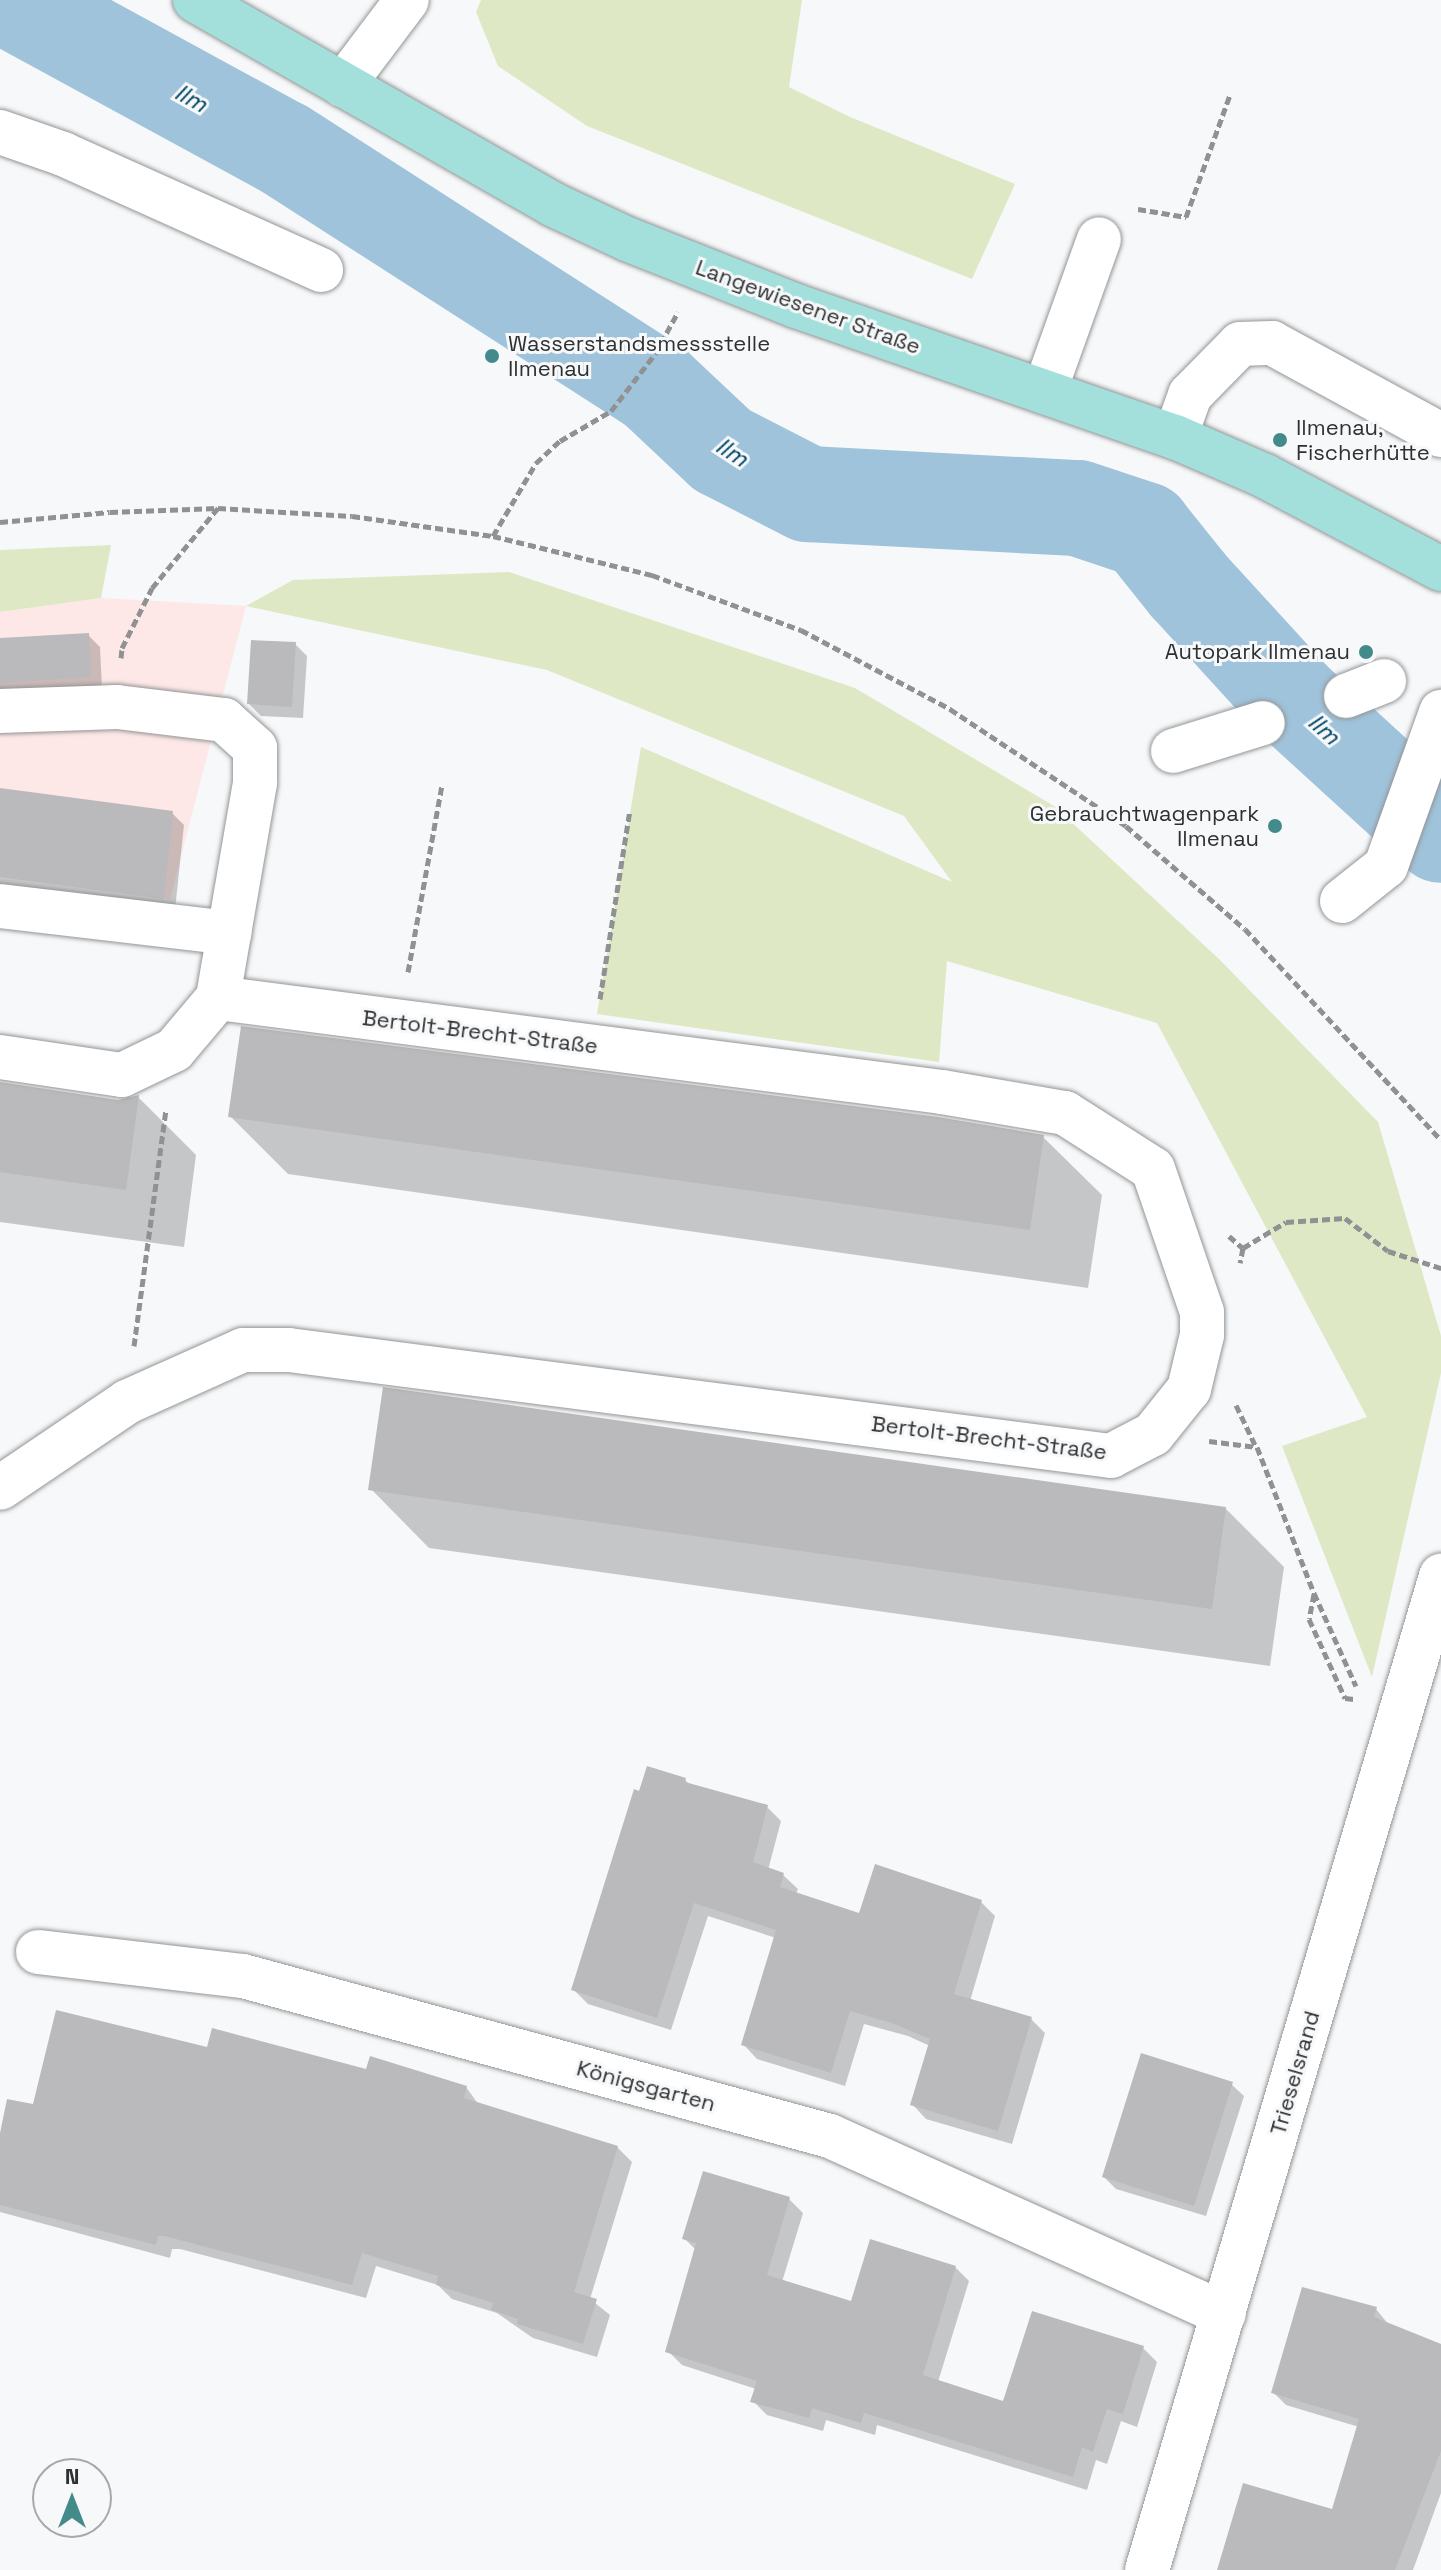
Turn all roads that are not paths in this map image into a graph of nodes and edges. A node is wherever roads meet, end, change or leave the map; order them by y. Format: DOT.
graph roads {
  1 [pos="195,0"];
  2 [pos="407,0"];
  3 [pos="343,85"];
  4 [pos="0,132"];
  5 [pos="1099,239"];
  6 [pos="321,270"];
  7 [pos="1045,390"];
  8 [pos="1441,435"];
  9 [pos="1175,437"];
  10 [pos="1441,569"];
  11 [pos="0,711"];
  12 [pos="1263,723"];
  13 [pos="1436,727"];
  14 [pos="1173,751"];
  15 [pos="1342,901"];
  16 [pos="0,906"];
  17 [pos="229,933"];
  18 [pos="218,998"];
  19 [pos="0,1057"];
  20 [pos="0,1488"];
  21 [pos="1441,1576"];
  22 [pos="38,1952"];
  23 [pos="1224,2314"];
  24 [pos="1147,2570"];
  1 -- 3 [label="main road, Langewiesener Straße"];
  2 -- 3 [label="street"];
  3 -- 7 [label="main road, Langewiesener Straße"];
  4 -- 6 [label="street"];
  5 -- 7 [label="street"];
  7 -- 9 [label="main road, Langewiesener Straße"];
  8 -- 9 [label="street"];
  9 -- 10 [label="main road, Langewiesener Straße"];
  11 -- 17 [label="street"];
  12 -- 14 [label="street"];
  13 -- 15 [label="street"];
  16 -- 17 [label="street"];
  17 -- 18 [label="street"];
  18 -- 19 [label="street"];
  18 -- 20 [label="street, Bertolt-Brecht-Straße"];
  21 -- 23 [label="street, Trieselsrand"];
  22 -- 23 [label="street, Königsgarten"];
  23 -- 24 [label="street, Trieselsrand"];
}
